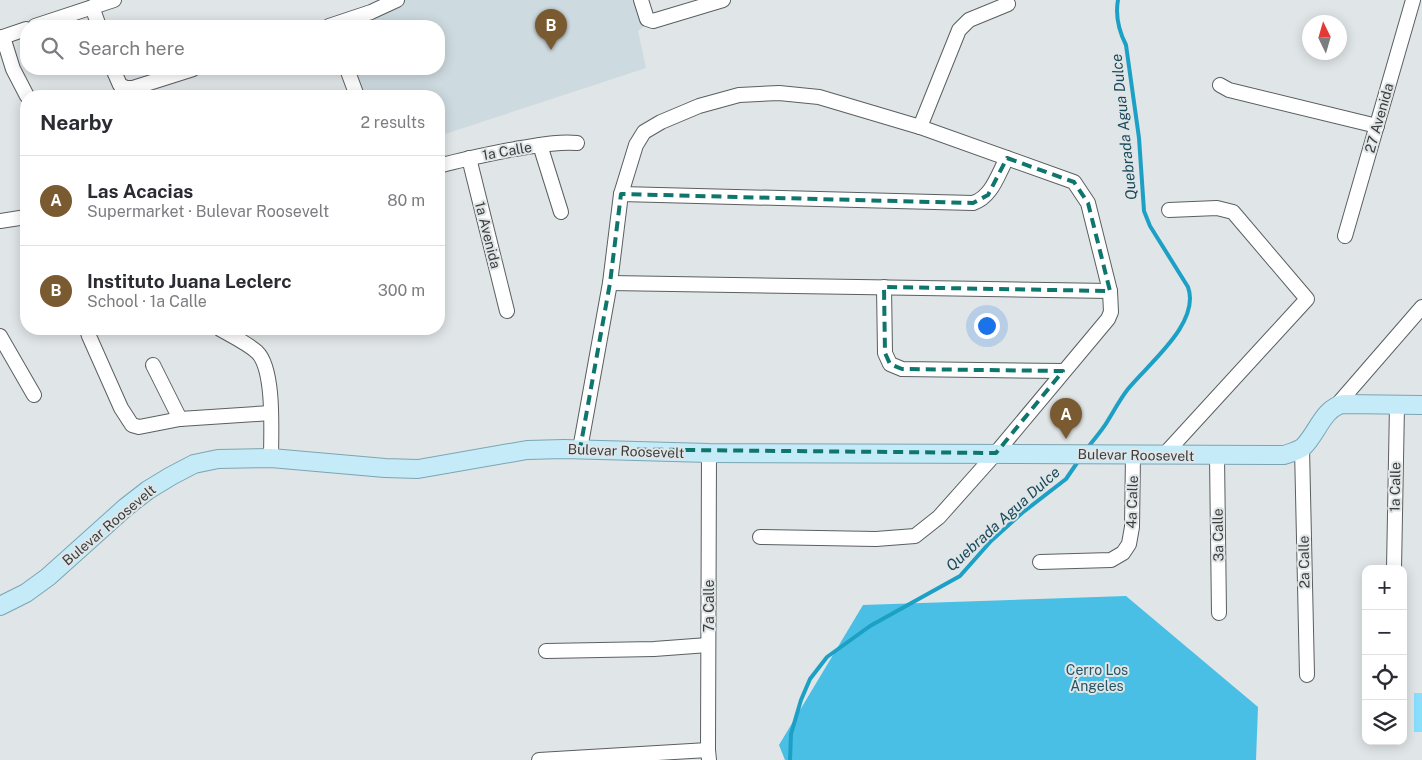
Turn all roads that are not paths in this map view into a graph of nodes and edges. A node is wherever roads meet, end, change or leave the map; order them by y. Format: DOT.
graph roads {
  1 [pos="114,0"];
  2 [pos="397,0"];
  3 [pos="641,0"];
  4 [pos="723,0"];
  5 [pos="1412,0"];
  6 [pos="1008,4"];
  7 [pos="92,7"];
  8 [pos="54,20"];
  9 [pos="97,20"];
  10 [pos="348,20"];
  11 [pos="20,31"];
  12 [pos="1,38"];
  13 [pos="116,75"];
  14 [pos="174,75"];
  15 [pos="349,75"];
  16 [pos="1220,85"];
  17 [pos="24,90"];
  18 [pos="353,90"];
  19 [pos="1377,126"];
  20 [pos="920,127"];
  21 [pos="577,143"];
  22 [pos="540,145"];
  23 [pos="469,158"];
  24 [pos="1007,158"];
  25 [pos="445,164"];
  26 [pos="621,194"];
  27 [pos="1169,210"];
  28 [pos="561,212"];
  29 [pos="20,218"];
  30 [pos="0,221"];
  31 [pos="1345,236"];
  32 [pos="610,283"];
  33 [pos="884,287"];
  34 [pos="1110,291"];
  35 [pos="1422,307"];
  36 [pos="507,311"];
  37 [pos="89,335"];
  38 [pos="230,335"];
  39 [pos="0,336"];
  40 [pos="153,365"];
  41 [pos="1063,371"];
  42 [pos="34,395"];
  43 [pos="1397,404"];
  44 [pos="1337,405"];
  45 [pos="1422,405"];
  46 [pos="271,413"];
  47 [pos="180,418"];
  48 [pos="1302,448"];
  49 [pos="580,449"];
  50 [pos="709,453"];
  51 [pos="996,453"];
  52 [pos="1133,455"];
  53 [pos="1164,455"];
  54 [pos="1217,456"];
  55 [pos="271,458"];
  56 [pos="760,537"];
  57 [pos="1040,562"];
  58 [pos="1394,565"];
  59 [pos="0,606"];
  60 [pos="1219,613"];
  61 [pos="708,645"];
  62 [pos="546,651"];
  63 [pos="1307,675"];
  64 [pos="709,755"];
  65 [pos="539,760"];
  1 -- 7 [label="street"];
  2 -- 10 [label="street"];
  3 -- 4 [label="street"];
  5 -- 19 [label="street, 27 Avenida"];
  6 -- 20 [label="street"];
  7 -- 8 [label="street"];
  7 -- 9 [label="street"];
  11 -- 12 [label="street"];
  12 -- 17 [label="street"];
  13 -- 14 [label="street"];
  15 -- 18 [label="street"];
  16 -- 19 [label="street"];
  19 -- 31 [label="street, 27 Avenida"];
  20 -- 24 [label="street"];
  20 -- 26 [label="street"];
  21 -- 22 [label="street, 1a Calle"];
  22 -- 23 [label="street, 1a Calle"];
  22 -- 28 [label="street"];
  23 -- 25 [label="street, 1a Calle"];
  23 -- 36 [label="street, 1a Avenida"];
  24 -- 26 [label="street"];
  24 -- 34 [label="street"];
  26 -- 32 [label="street"];
  27 -- 53 [label="street"];
  29 -- 30 [label="street"];
  32 -- 33 [label="street"];
  32 -- 49 [label="street"];
  33 -- 34 [label="street"];
  33 -- 41 [label="street"];
  34 -- 41 [label="street"];
  35 -- 44 [label="street"];
  37 -- 47 [label="street"];
  38 -- 46 [label="street"];
  39 -- 42 [label="street"];
  40 -- 47 [label="street"];
  41 -- 51 [label="street"];
  43 -- 44 [label="main road"];
  43 -- 45 [label="main road"];
  43 -- 58 [label="street, 1a Calle"];
  44 -- 48 [label="main road"];
  46 -- 47 [label="street"];
  46 -- 55 [label="street"];
  48 -- 54 [label="main road, Bulevar Roosevelt"];
  48 -- 63 [label="street, 2a Calle"];
  49 -- 50 [label="main road, Bulevar Roosevelt"];
  49 -- 55 [label="main road, Bulevar Roosevelt"];
  50 -- 51 [label="main road, Bulevar Roosevelt"];
  50 -- 61 [label="street, 7a Calle"];
  51 -- 52 [label="main road, Bulevar Roosevelt"];
  51 -- 56 [label="street"];
  52 -- 53 [label="main road, Bulevar Roosevelt"];
  52 -- 57 [label="street, 4a Calle"];
  53 -- 54 [label="main road, Bulevar Roosevelt"];
  54 -- 60 [label="street, 3a Calle"];
  55 -- 59 [label="main road, Bulevar Roosevelt"];
  61 -- 62 [label="street"];
  61 -- 64 [label="street, 7a Calle"];
  64 -- 65 [label="street"];
}
